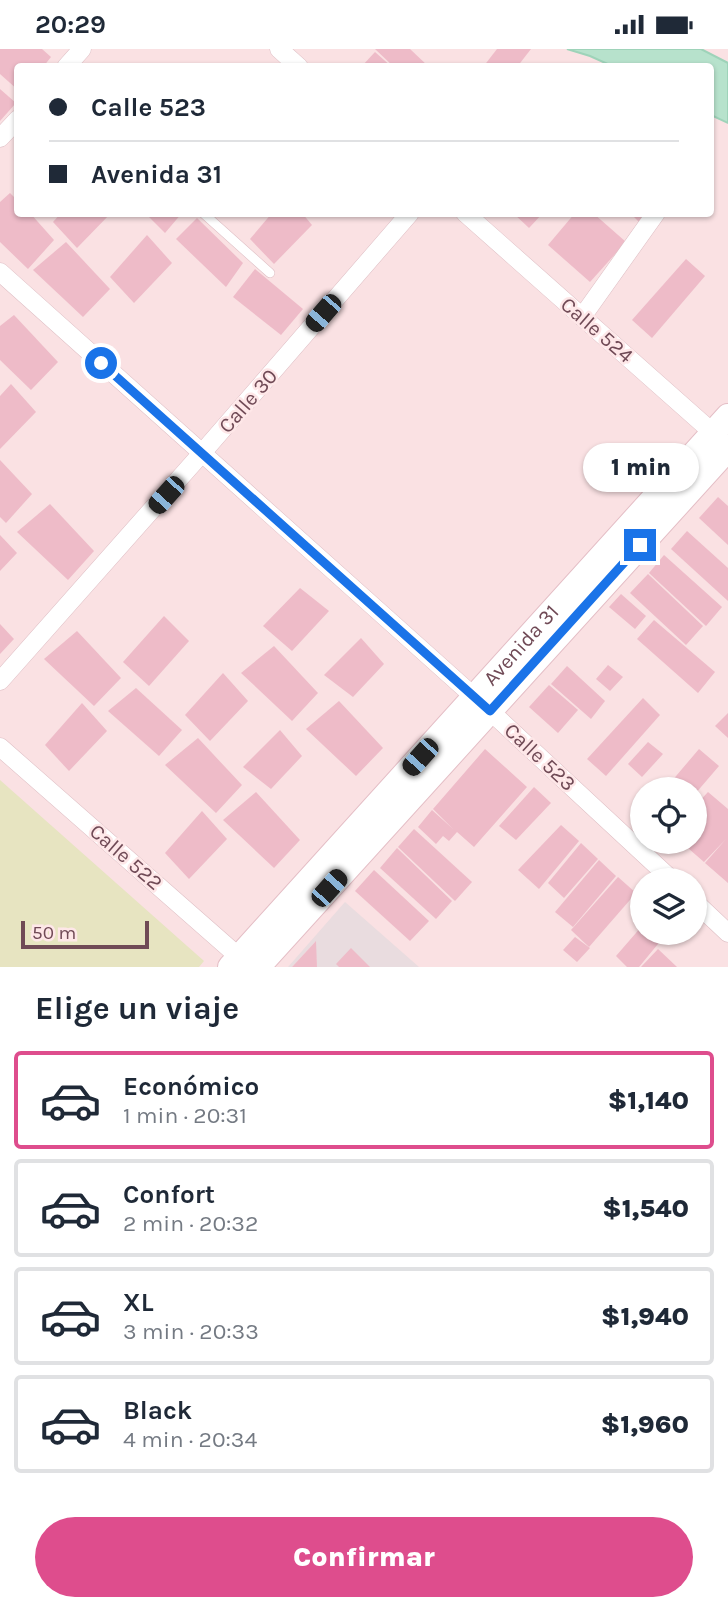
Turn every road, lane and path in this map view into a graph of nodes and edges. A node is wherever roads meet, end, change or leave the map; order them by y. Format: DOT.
graph roads {
  1 [pos="82,49"];
  2 [pos="279,49"];
  3 [pos="69,63"];
  4 [pos="295,63"];
  5 [pos="14,123"];
  6 [pos="0,138"];
  7 [pos="207,217"];
  8 [pos="407,217"];
  9 [pos="470,217"];
  10 [pos="653,217"];
  11 [pos="0,272"];
  12 [pos="270,273"];
  13 [pos="582,317"];
  14 [pos="724,436"];
  15 [pos="202,453"];
  16 [pos="0,681"];
  17 [pos="482,704"];
  18 [pos="0,747"];
  19 [pos="659,868"];
  20 [pos="707,913"];
  21 [pos="728,933"];
  22 [pos="244,964"];
  1 -- 3 [label="street"];
  2 -- 4 [label="street"];
  5 -- 6 [label="street"];
  7 -- 12 [label="lane"];
  8 -- 15 [label="street, Calle 30"];
  9 -- 13 [label="street, Calle 524"];
  10 -- 13 [label="street"];
  11 -- 15 [label="street, Calle 523"];
  13 -- 14 [label="street, Calle 524"];
  14 -- 17 [label="main road, Avenida 31"];
  15 -- 16 [label="street, Calle 30"];
  15 -- 17 [label="street, Calle 523"];
  17 -- 19 [label="street, Calle 523"];
  17 -- 22 [label="main road, Avenida 31"];
  18 -- 22 [label="street, Calle 522"];
  20 -- 21 [label="street"];
}
